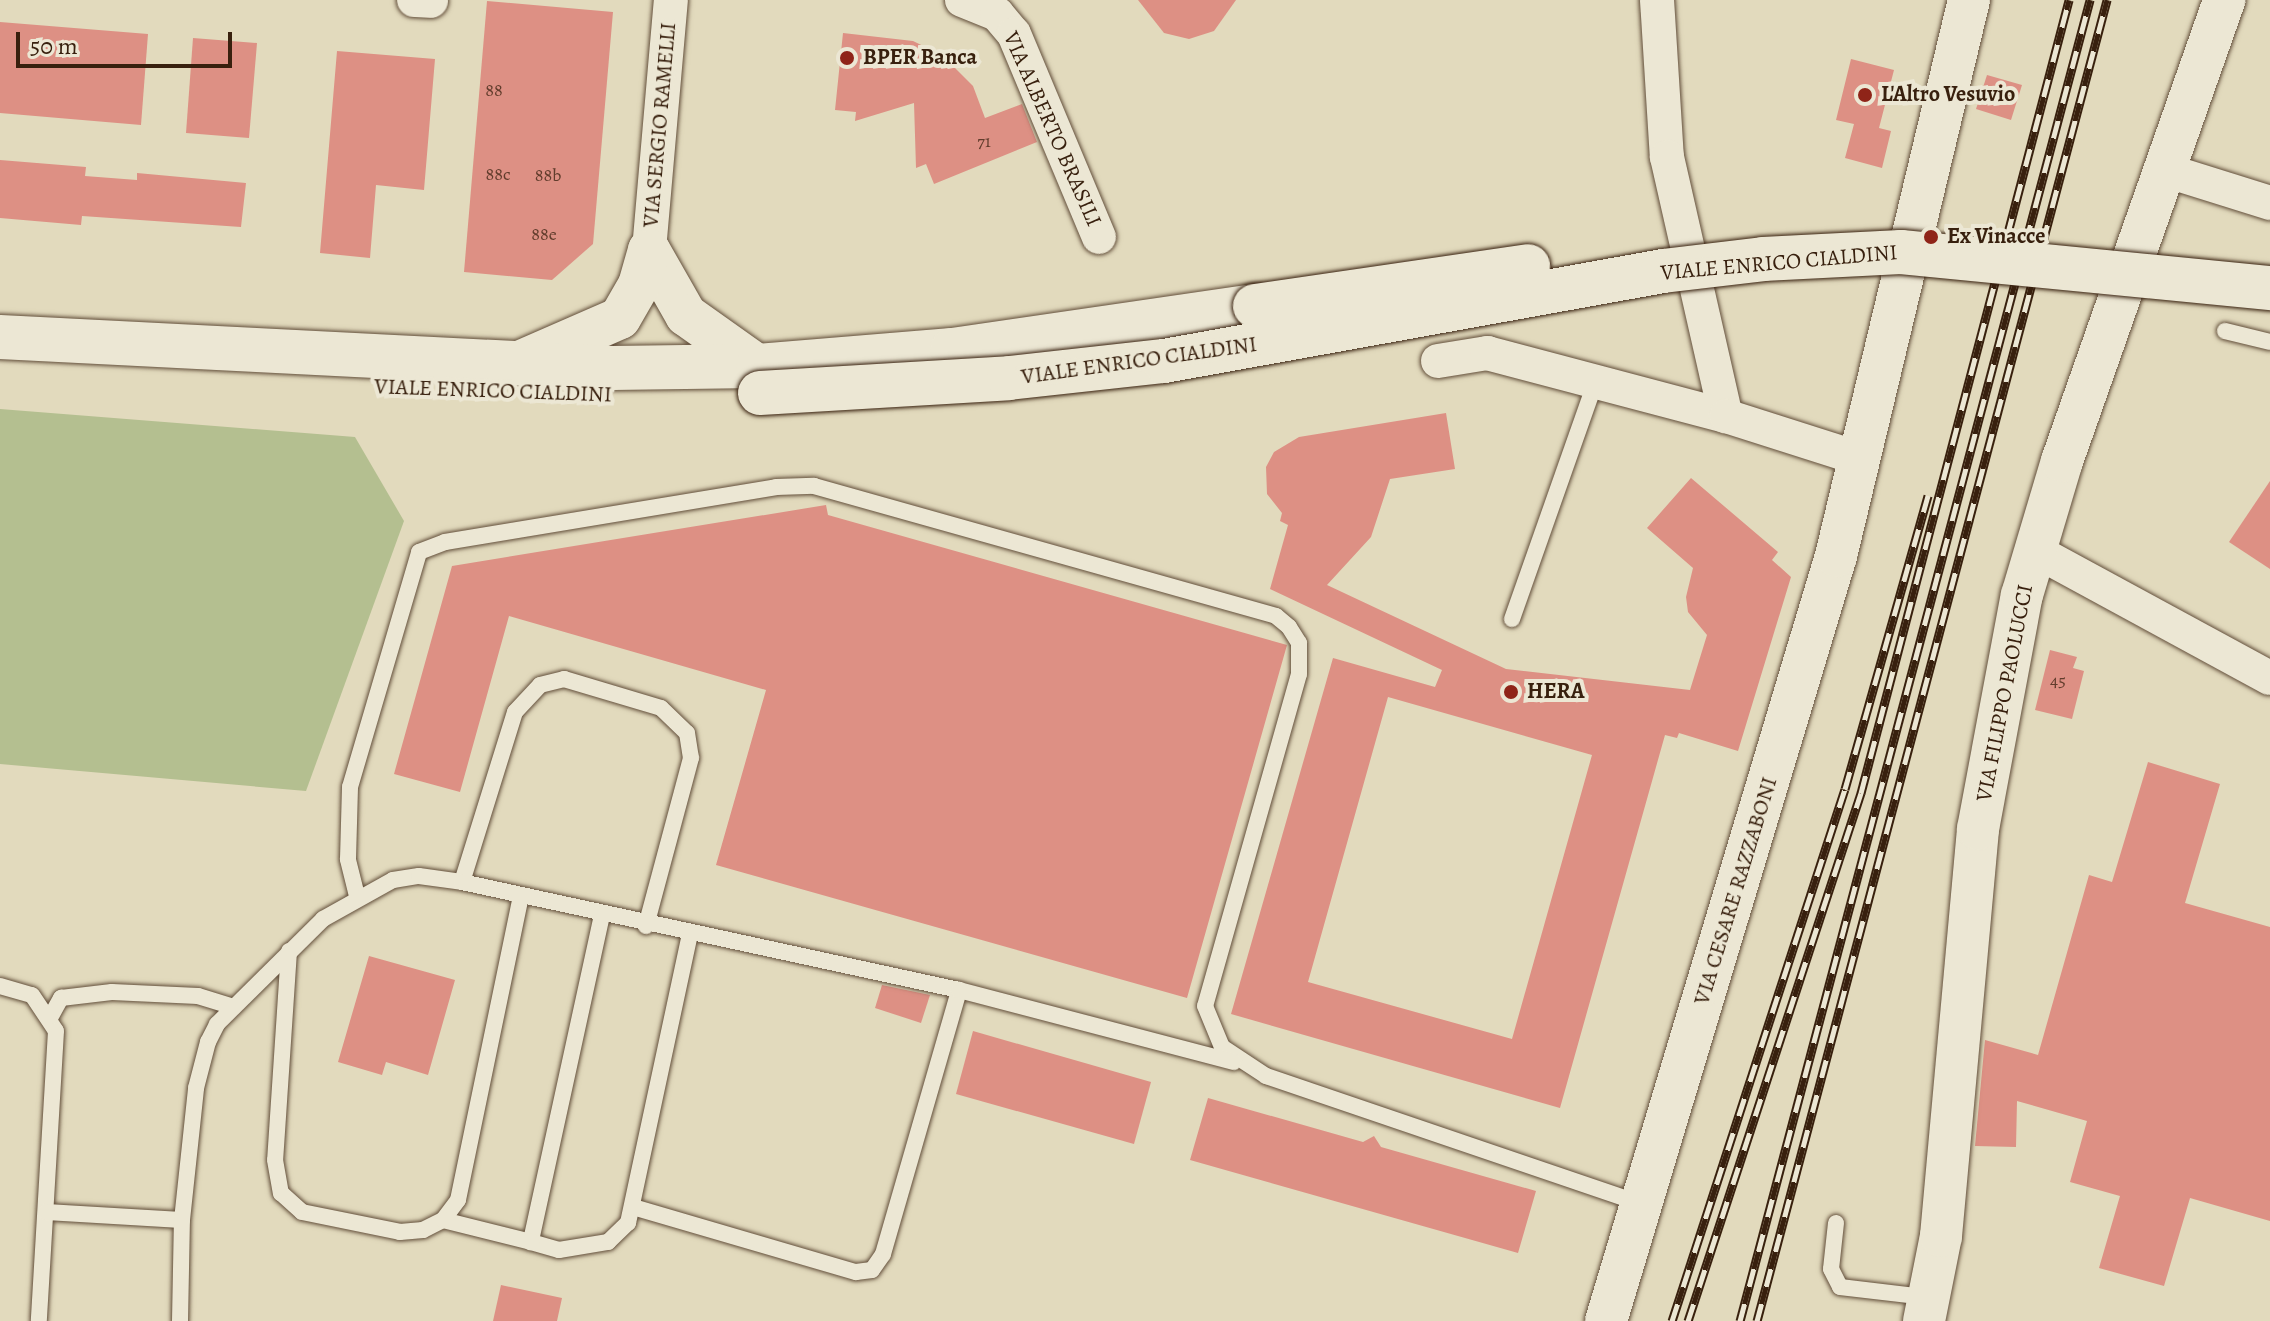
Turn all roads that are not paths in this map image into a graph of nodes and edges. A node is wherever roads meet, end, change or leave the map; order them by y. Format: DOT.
graph roads {
  1 [pos="962,0"];
  2 [pos="1657,0"];
  3 [pos="1969,0"];
  4 [pos="2224,0"];
  5 [pos="674,5"];
  6 [pos="2165,170"];
  7 [pos="2270,203"];
  8 [pos="1099,237"];
  9 [pos="649,250"];
  10 [pos="2270,260"];
  11 [pos="2270,288"];
  12 [pos="2225,331"];
  13 [pos="0,337"];
  14 [pos="2270,342"];
  15 [pos="1438,361"];
  16 [pos="517,363"];
  17 [pos="0,367"];
  18 [pos="759,379"];
  19 [pos="1595,383"];
  20 [pos="1726,416"];
  21 [pos="1858,458"];
  22 [pos="2034,550"];
  23 [pos="1512,619"];
  24 [pos="2270,678"];
  25 [pos="462,882"];
  26 [pos="521,895"];
  27 [pos="357,896"];
  28 [pos="602,915"];
  29 [pos="646,926"];
  30 [pos="690,935"];
  31 [pos="289,951"];
  32 [pos="0,986"];
  33 [pos="959,990"];
  34 [pos="233,1007"];
  35 [pos="51,1016"];
  36 [pos="1241,1064"];
  37 [pos="1642,1203"];
  38 [pos="633,1207"];
  39 [pos="46,1212"];
  40 [pos="182,1220"];
  41 [pos="443,1220"];
  42 [pos="1836,1223"];
  43 [pos="531,1242"];
  44 [pos="1916,1313"];
  45 [pos="39,1321"];
  46 [pos="180,1321"];
  47 [pos="1606,1321"];
  1 -- 8 [label="street, VIA ALBERTO BRASILI"];
  2 -- 20 [label="street"];
  3 -- 21 [label="street, VIA CESARE RAZZABONI"];
  4 -- 6 [label="street, VIA FILIPPO PAOLUCCI"];
  5 -- 9 [label="street, VIA SERGIO RAMELLI"];
  6 -- 7 [label="street"];
  6 -- 22 [label="street, VIA FILIPPO PAOLUCCI"];
  9 -- 16 [label="street"];
  9 -- 18 [label="street"];
  10 -- 18 [label="main road, VIALE ENRICO CIALDINI, bridge"];
  11 -- 18 [label="main road, VIALE ENRICO CIALDINI, bridge"];
  12 -- 14 [label="lane"];
  13 -- 16 [label="main road, VIALE ENRICO CIALDINI"];
  15 -- 19 [label="street"];
  16 -- 18 [label="main road, VIALE ENRICO CIALDINI"];
  17 -- 18 [label="main road, VIALE ENRICO CIALDINI"];
  19 -- 20 [label="street"];
  19 -- 23 [label="lane"];
  20 -- 21 [label="street"];
  21 -- 37 [label="street, VIA CESARE RAZZABONI"];
  22 -- 24 [label="street"];
  22 -- 44 [label="street, VIA FILIPPO PAOLUCCI"];
  25 -- 26 [label="lane"];
  25 -- 27 [label="lane"];
  25 -- 29 [label="lane"];
  26 -- 28 [label="lane"];
  26 -- 41 [label="lane"];
  27 -- 31 [label="lane"];
  27 -- 36 [label="lane"];
  28 -- 29 [label="lane"];
  28 -- 43 [label="lane"];
  29 -- 30 [label="lane"];
  30 -- 33 [label="lane"];
  30 -- 38 [label="lane"];
  31 -- 34 [label="lane"];
  31 -- 41 [label="lane"];
  32 -- 35 [label="lane"];
  33 -- 36 [label="lane"];
  33 -- 38 [label="lane"];
  34 -- 35 [label="lane"];
  34 -- 40 [label="lane"];
  35 -- 39 [label="lane"];
  36 -- 37 [label="lane"];
  37 -- 47 [label="street, VIA CESARE RAZZABONI"];
  38 -- 43 [label="lane"];
  39 -- 40 [label="lane"];
  39 -- 45 [label="lane"];
  40 -- 46 [label="lane"];
  41 -- 43 [label="lane"];
  42 -- 44 [label="lane"];
}
